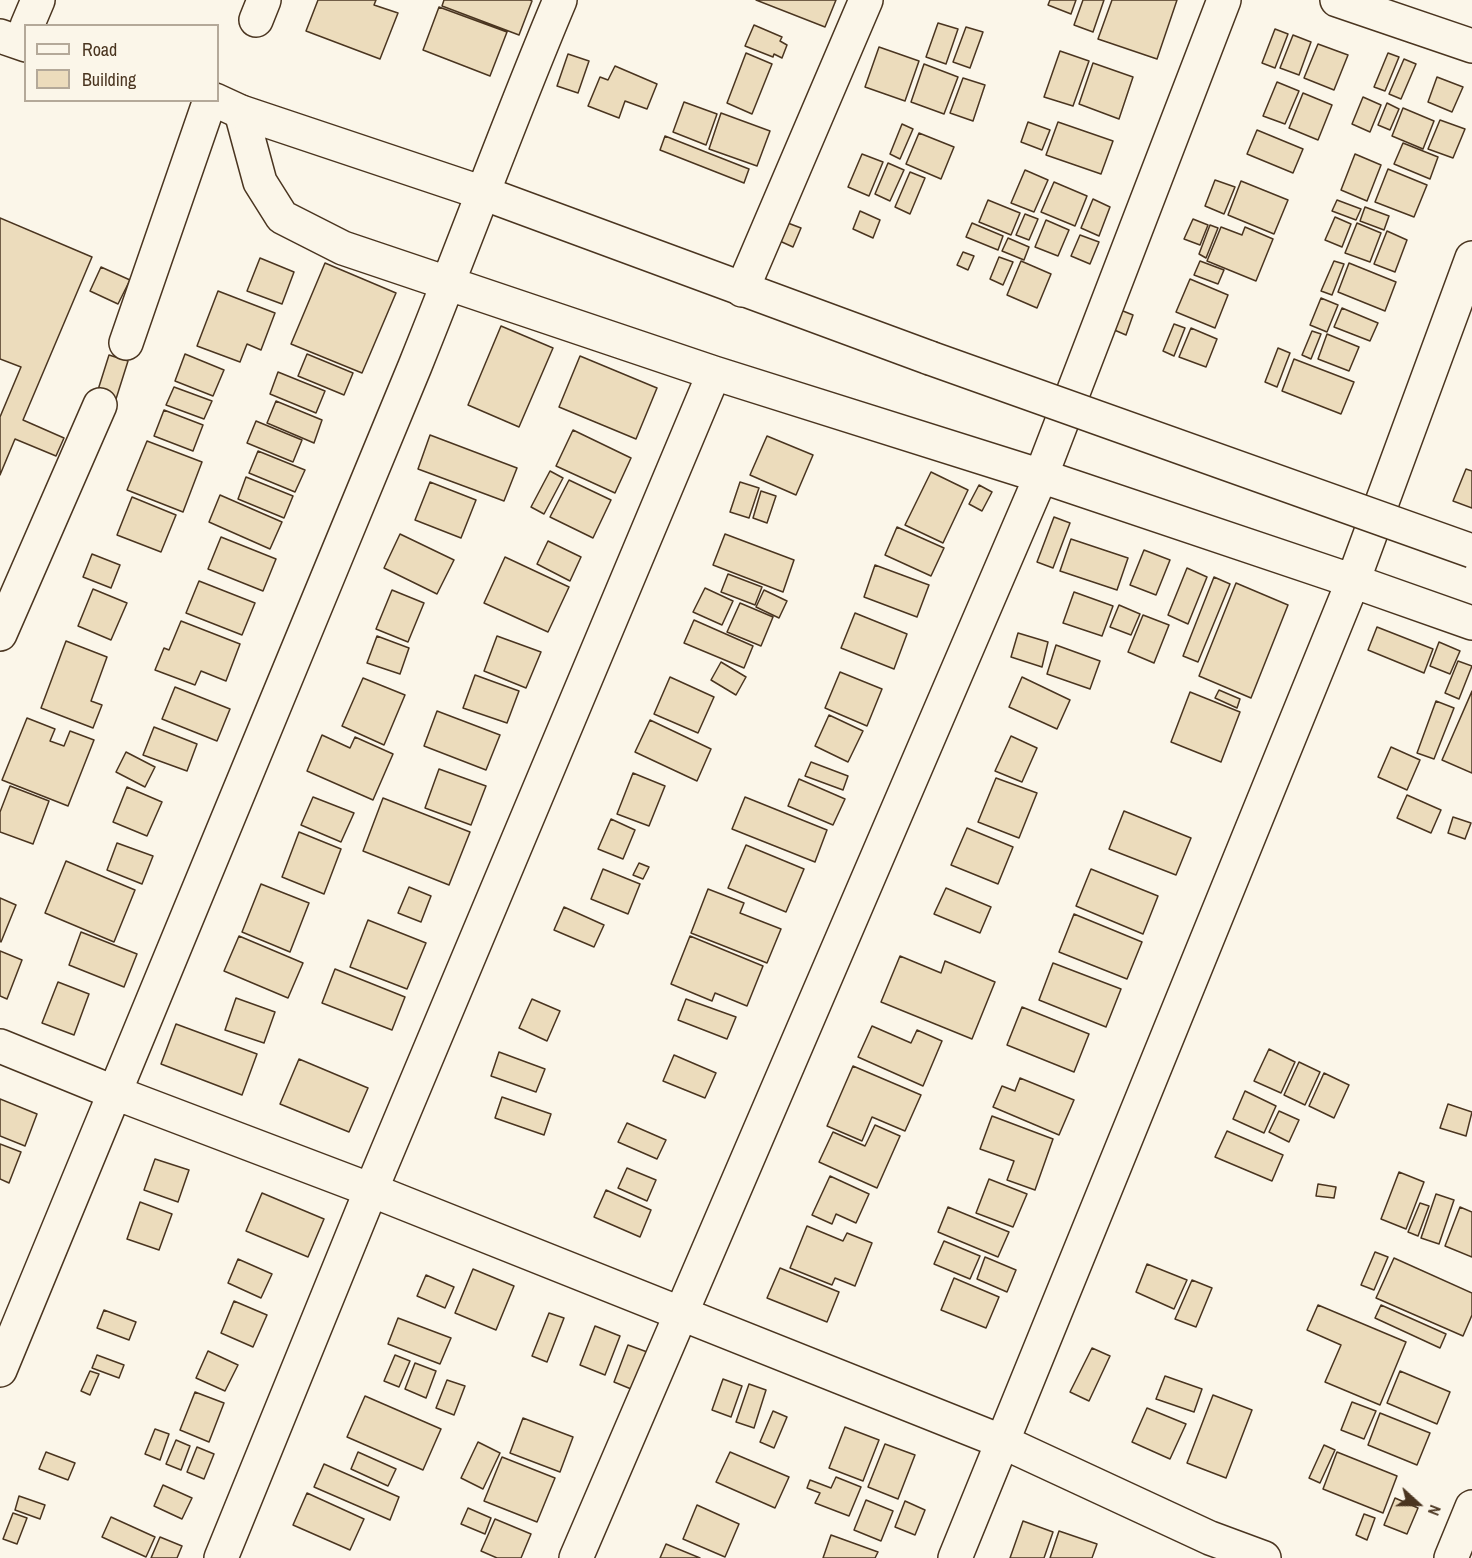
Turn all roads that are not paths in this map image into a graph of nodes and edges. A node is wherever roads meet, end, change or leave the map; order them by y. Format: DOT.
graph roads {
  1 [pos="38,0"];
  2 [pos="560,0"];
  3 [pos="866,0"];
  4 [pos="1224,0"];
  5 [pos="1337,0"];
  6 [pos="26,24"];
  7 [pos="1472,46"];
  8 [pos="222,104"];
  9 [pos="483,194"];
  10 [pos="1472,258"];
  11 [pos="449,282"];
  12 [pos="741,290"];
  13 [pos="126,343"];
  14 [pos="714,373"];
  15 [pos="100,405"];
  16 [pos="1041,476"];
  17 [pos="1472,551"];
  18 [pos="1353,581"];
  19 [pos="1472,623"];
  20 [pos="0,634"];
  21 [pos="0,1046"];
  22 [pos="112,1092"];
  23 [pos="371,1190"];
  24 [pos="682,1313"];
  25 [pos="0,1370"];
  26 [pos="1003,1442"];
  27 [pos="1472,1507"];
  28 [pos="221,1558"];
  29 [pos="576,1558"];
  30 [pos="955,1558"];
  31 [pos="1264,1558"];
  32 [pos="1451,1558"];
  1 -- 6 [label="main road"];
  2 -- 9 [label="main road"];
  3 -- 12 [label="main road"];
  4 -- 16 [label="main road"];
  5 -- 7 [label="main road"];
  8 -- 9 [label="main road"];
  8 -- 11 [label="main road"];
  8 -- 13 [label="main road"];
  9 -- 11 [label="main road"];
  9 -- 12 [label="main road"];
  10 -- 18 [label="main road"];
  11 -- 14 [label="main road"];
  11 -- 22 [label="main road"];
  12 -- 17 [label="main road, bridge"];
  14 -- 16 [label="main road"];
  14 -- 23 [label="main road"];
  15 -- 20 [label="main road"];
  16 -- 18 [label="main road"];
  16 -- 24 [label="main road"];
  18 -- 19 [label="main road"];
  18 -- 26 [label="main road"];
  21 -- 22 [label="main road"];
  22 -- 23 [label="main road"];
  22 -- 25 [label="main road"];
  23 -- 24 [label="main road"];
  23 -- 28 [label="main road"];
  24 -- 26 [label="main road"];
  24 -- 29 [label="main road"];
  26 -- 30 [label="main road"];
  26 -- 31 [label="main road"];
  27 -- 32 [label="main road"];
}
